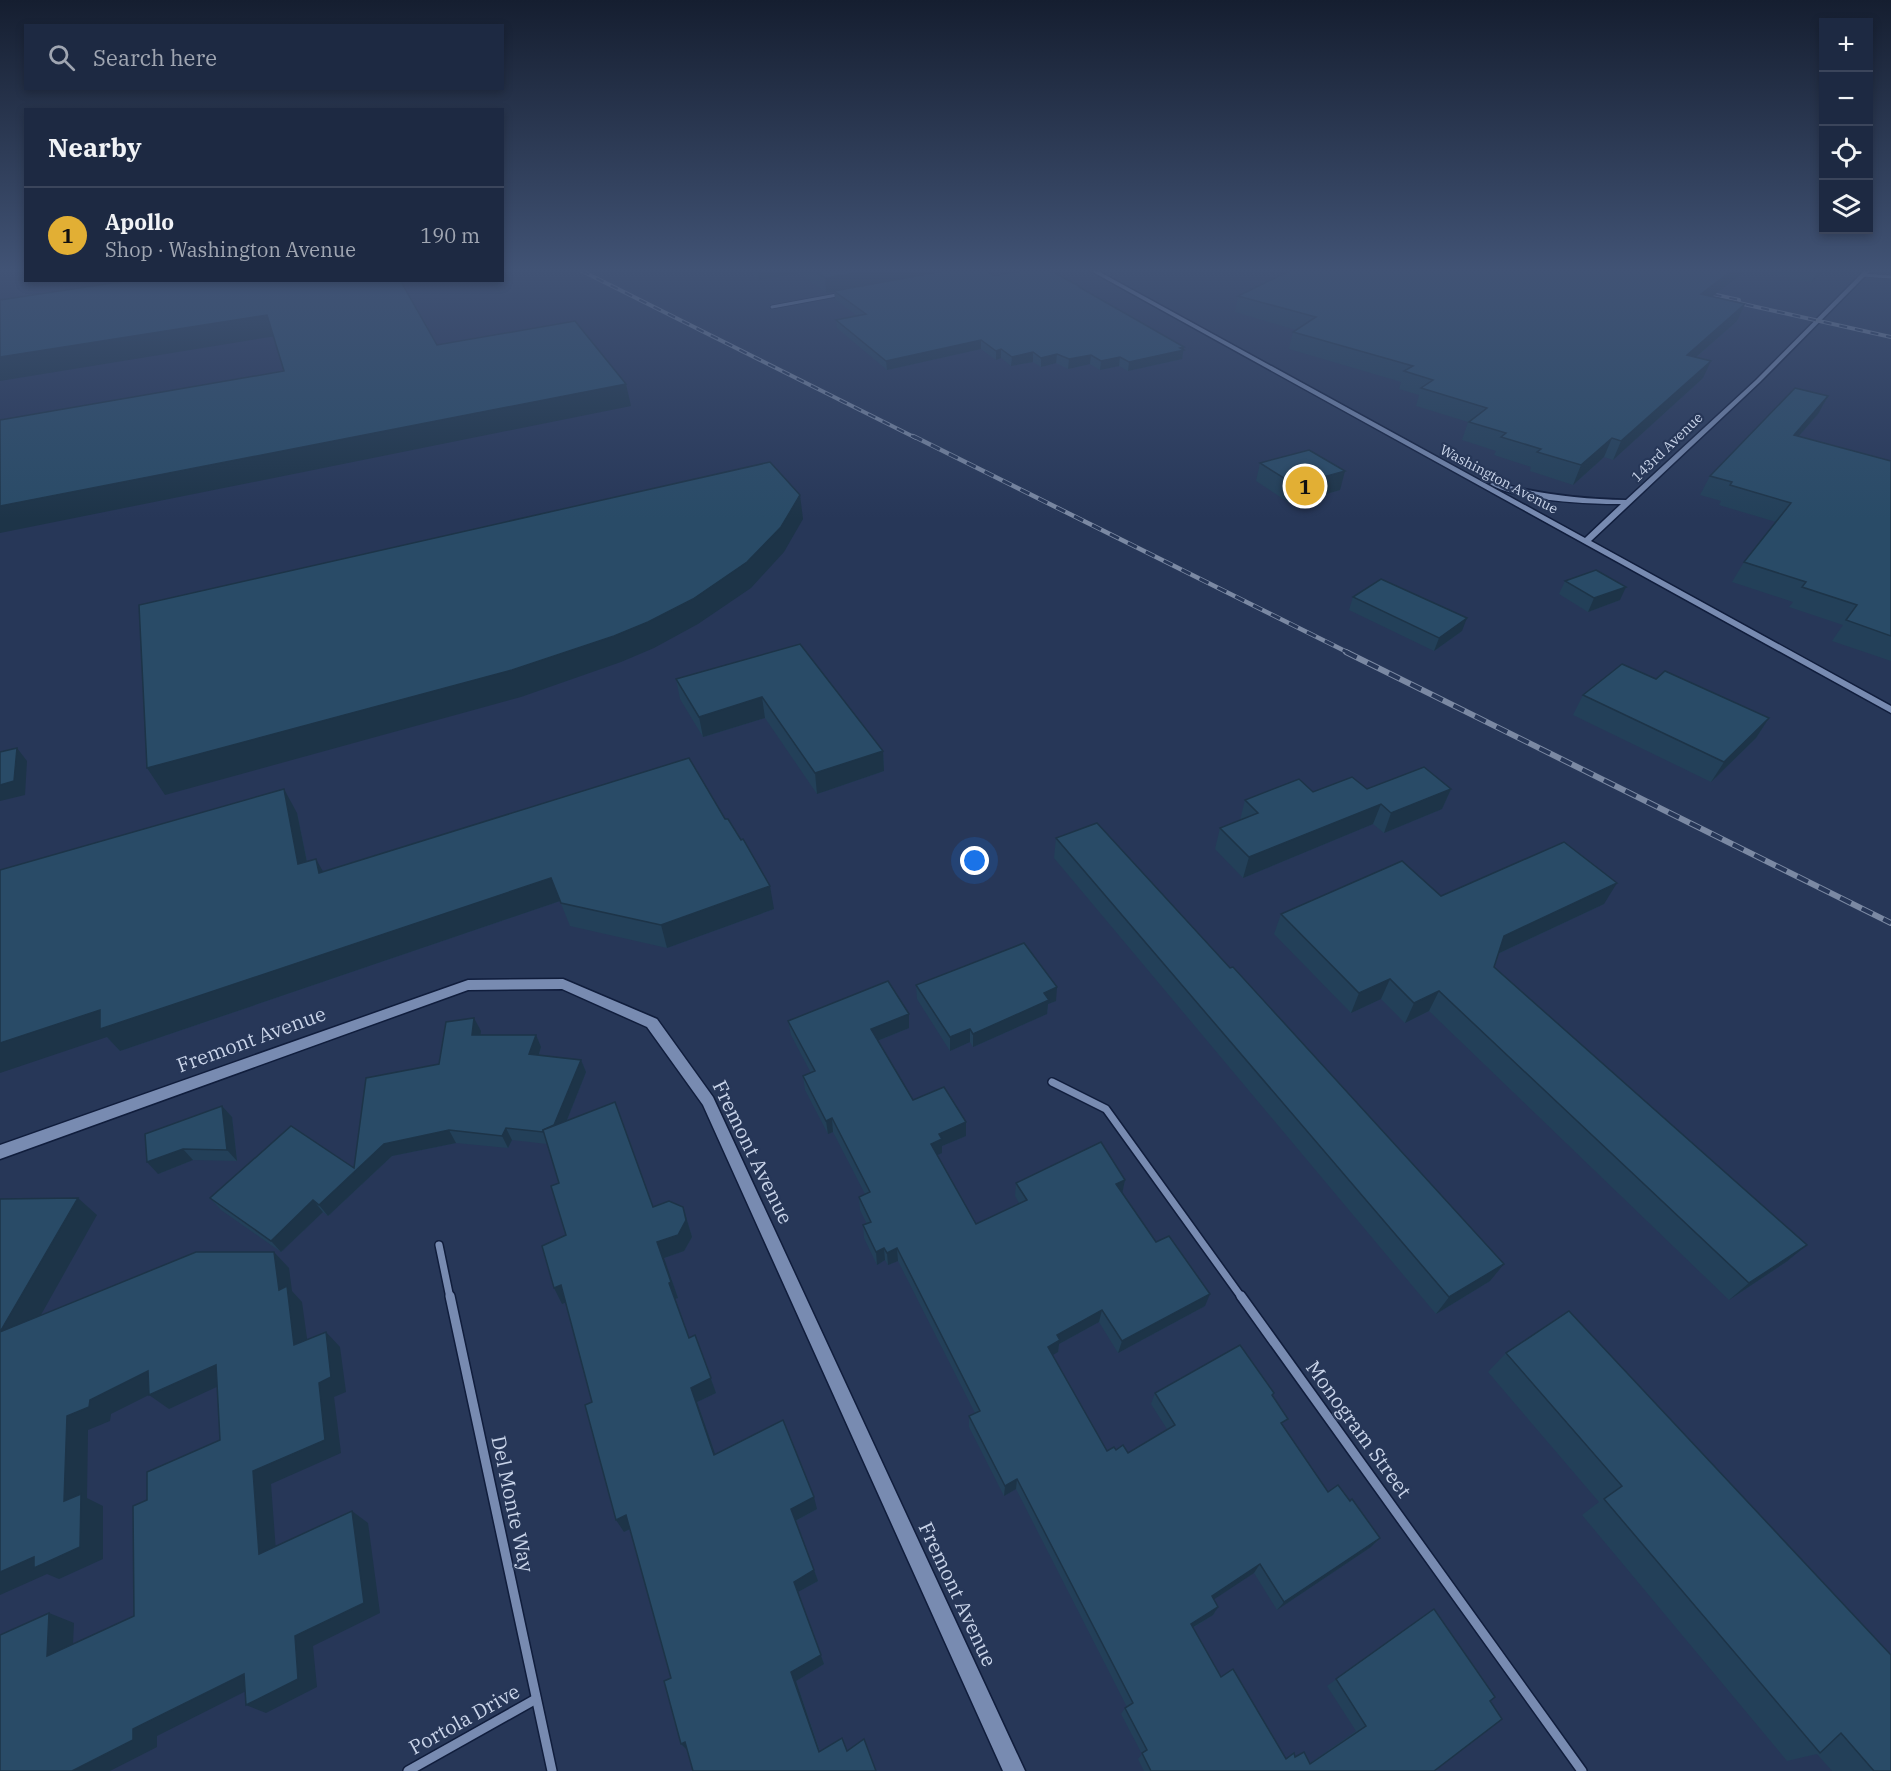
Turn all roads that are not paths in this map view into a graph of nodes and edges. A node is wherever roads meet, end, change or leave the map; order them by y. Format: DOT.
graph roads {
  1 [pos="1244,354"];
  2 [pos="1785,354"];
  3 [pos="1460,473"];
  4 [pos="1628,502"];
  5 [pos="1586,541"];
  6 [pos="1891,710"];
  7 [pos="1052,1082"];
  8 [pos="0,1152"];
  9 [pos="439,1245"];
  10 [pos="536,1699"];
  11 [pos="408,1771"];
  12 [pos="552,1771"];
  13 [pos="1014,1771"];
  14 [pos="1582,1771"];
  1 -- 3 [label="street, Washington Avenue"];
  2 -- 4 [label="street, 143rd Avenue"];
  3 -- 4 [label="street"];
  3 -- 5 [label="street, Washington Avenue"];
  4 -- 5 [label="street, 143rd Avenue"];
  5 -- 6 [label="street, Washington Avenue"];
  7 -- 14 [label="street, Monogram Street"];
  8 -- 13 [label="street, Fremont Avenue"];
  9 -- 10 [label="street, Del Monte Way"];
  10 -- 11 [label="street, Portola Drive"];
  10 -- 12 [label="street, Del Monte Way"];
}
